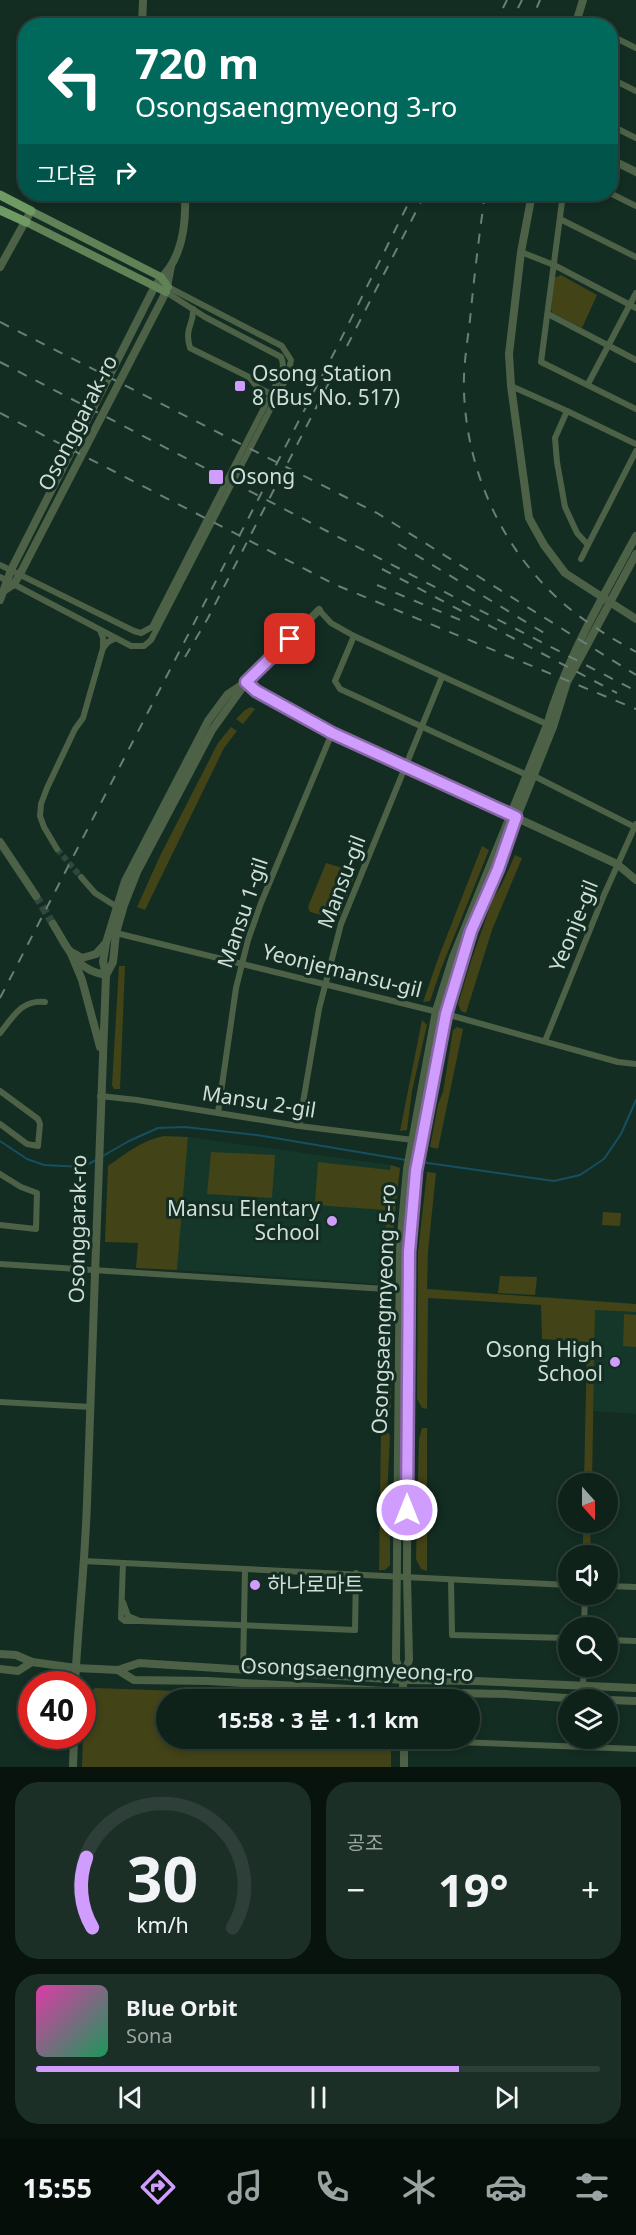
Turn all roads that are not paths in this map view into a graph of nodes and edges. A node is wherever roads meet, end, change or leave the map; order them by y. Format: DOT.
graph roads {
  1 [pos="143,0"];
  2 [pos="583,0"];
  3 [pos="142,18"];
  4 [pos="577,18"];
  5 [pos="618,39"];
  6 [pos="636,48"];
  7 [pos="618,82"];
  8 [pos="636,91"];
  9 [pos="618,129"];
  10 [pos="636,138"];
  11 [pos="618,163"];
  12 [pos="636,172"];
  13 [pos="0,195"];
  14 [pos="618,197"];
  15 [pos="185,201"];
  16 [pos="531,201"];
  17 [pos="562,201"];
  18 [pos="636,206"];
  19 [pos="0,210"];
  20 [pos="31,211"];
  21 [pos="560,219"];
  22 [pos="26,222"];
  23 [pos="521,252"];
  24 [pos="636,257"];
  25 [pos="554,265"];
  26 [pos="171,266"];
  27 [pos="0,267"];
  28 [pos="161,277"];
  29 [pos="154,286"];
  30 [pos="167,290"];
  31 [pos="636,293"];
  32 [pos="633,306"];
  33 [pos="193,309"];
  34 [pos="548,314"];
  35 [pos="608,346"];
  36 [pos="636,360"];
  37 [pos="588,384"];
  38 [pos="511,386"];
  39 [pos="274,396"];
  40 [pos="636,409"];
  41 [pos="567,411"];
  42 [pos="636,444"];
  43 [pos="636,451"];
  44 [pos="636,536"];
  45 [pos="588,544"];
  46 [pos="636,554"];
  47 [pos="581,559"];
  48 [pos="0,565"];
  49 [pos="11,570"];
  50 [pos="20,574"];
  51 [pos="7,580"];
  52 [pos="0,600"];
  53 [pos="606,601"];
  54 [pos="320,610"];
  55 [pos="636,619"];
  56 [pos="99,629"];
  57 [pos="354,636"];
  58 [pos="116,638"];
  59 [pos="103,648"];
  60 [pos="442,677"];
  61 [pos="246,682"];
  62 [pos="550,726"];
  63 [pos="422,727"];
  64 [pos="332,733"];
  65 [pos="406,768"];
  66 [pos="530,775"];
  67 [pos="513,816"];
  68 [pos="635,826"];
  69 [pos="0,842"];
  70 [pos="57,849"];
  71 [pos="617,864"];
  72 [pos="81,877"];
  73 [pos="636,880"];
  74 [pos="36,896"];
  75 [pos="117,907"];
  76 [pos="53,924"];
  77 [pos="116,933"];
  78 [pos="106,943"];
  79 [pos="70,951"];
  80 [pos="242,962"];
  81 [pos="106,975"];
  82 [pos="324,984"];
  83 [pos="45,1002"];
  84 [pos="436,1011"];
  85 [pos="446,1014"];
  86 [pos="0,1033"];
  87 [pos="545,1041"];
  88 [pos="102,1055"];
  89 [pos="636,1064"];
  90 [pos="0,1091"];
  91 [pos="100,1096"];
  92 [pos="218,1113"];
  93 [pos="0,1124"];
  94 [pos="299,1126"];
  95 [pos="413,1140"];
  96 [pos="0,1174"];
  97 [pos="0,1225"];
  98 [pos="0,1264"];
  99 [pos="96,1270"];
  100 [pos="404,1290"];
  101 [pos="0,1402"];
  102 [pos="91,1407"];
  103 [pos="83,1561"];
  104 [pos="123,1563"];
  105 [pos="245,1570"];
  106 [pos="356,1573"];
  107 [pos="396,1575"];
  108 [pos="407,1576"];
  109 [pos="451,1580"];
  110 [pos="558,1585"];
  111 [pos="618,1586"];
  112 [pos="636,1587"];
  113 [pos="244,1624"];
  114 [pos="558,1638"];
  115 [pos="618,1640"];
  116 [pos="636,1641"];
  117 [pos="0,1654"];
  118 [pos="32,1662"];
  119 [pos="76,1668"];
  120 [pos="0,1669"];
  121 [pos="243,1669"];
  122 [pos="118,1670"];
  123 [pos="76,1671"];
  124 [pos="583,1677"];
  125 [pos="403,1680"];
  126 [pos="583,1685"];
  127 [pos="636,1688"];
  128 [pos="312,1689"];
  129 [pos="403,1689"];
  130 [pos="480,1694"];
  131 [pos="558,1697"];
  132 [pos="618,1700"];
  133 [pos="636,1701"];
  134 [pos="480,1740"];
  135 [pos="558,1742"];
  136 [pos="618,1747"];
  137 [pos="73,1749"];
  138 [pos="404,1749"];
  139 [pos="636,1749"];
  140 [pos="72,1767"];
  141 [pos="404,1767"];
  1 -- 3 [label="street"];
  2 -- 4 [label="street"];
  5 -- 6 [label="street"];
  7 -- 8 [label="street"];
  9 -- 10 [label="street"];
  11 -- 12 [label="street"];
  13 -- 20 [label="main road"];
  14 -- 18 [label="street"];
  15 -- 26 [label="street, Osonggarak-ro"];
  16 -- 23 [label="street"];
  17 -- 21 [label="street"];
  19 -- 22 [label="main road"];
  20 -- 22 [label="street"];
  20 -- 28 [label="main road"];
  21 -- 24 [label="street"];
  21 -- 25 [label="street"];
  22 -- 27 [label="street"];
  22 -- 29 [label="main road"];
  23 -- 25 [label="street"];
  23 -- 38 [label="street"];
  25 -- 32 [label="street"];
  25 -- 34 [label="street"];
  26 -- 28 [label="street, Osonggarak-ro"];
  26 -- 30 [label="street, Osonggarak-ro"];
  28 -- 29 [label="street, Osonggarak-ro"];
  28 -- 30 [label="main road"];
  29 -- 30 [label="main road"];
  29 -- 49 [label="street, Osonggarak-ro"];
  30 -- 33 [label="street"];
  30 -- 39 [label="street"];
  30 -- 50 [label="street, Osonggarak-ro"];
  31 -- 32 [label="street"];
  32 -- 35 [label="street"];
  33 -- 39 [label="street"];
  33 -- 39 [label="street"];
  34 -- 35 [label="street"];
  34 -- 37 [label="street"];
  35 -- 36 [label="street"];
  35 -- 37 [label="street"];
  37 -- 40 [label="street"];
  38 -- 41 [label="street"];
  38 -- 53 [label="street"];
  39 -- 50 [label="street"];
  39 -- 58 [label="street"];
  41 -- 42 [label="street"];
  41 -- 45 [label="street"];
  43 -- 45 [label="street"];
  44 -- 53 [label="street"];
  45 -- 47 [label="street"];
  46 -- 53 [label="street"];
  48 -- 49 [label="street"];
  49 -- 50 [label="street"];
  49 -- 51 [label="street, Osonggarak-ro"];
  50 -- 51 [label="street, Osonggarak-ro"];
  51 -- 52 [label="street, Osonggarak-ro"];
  51 -- 56 [label="street"];
  53 -- 55 [label="street"];
  53 -- 62 [label="street, Osongsaengmyeong 5-ro"];
  54 -- 57 [label="street"];
  54 -- 61 [label="street"];
  56 -- 58 [label="street"];
  56 -- 59 [label="street"];
  57 -- 60 [label="street"];
  57 -- 63 [label="street"];
  58 -- 59 [label="street"];
  59 -- 70 [label="street"];
  60 -- 62 [label="street"];
  60 -- 63 [label="street, Mansu-gil"];
  61 -- 64 [label="street"];
  61 -- 75 [label="street"];
  61 -- 77 [label="street"];
  62 -- 66 [label="street, Osongsaengmyeong 5-ro"];
  63 -- 65 [label="street, Mansu-gil"];
  63 -- 66 [label="street"];
  64 -- 65 [label="street"];
  64 -- 80 [label="street, Mansu 1-gil"];
  65 -- 67 [label="street"];
  65 -- 82 [label="street, Mansu-gil"];
  66 -- 67 [label="street, Osongsaengmyeong 5-ro"];
  66 -- 68 [label="street"];
  67 -- 71 [label="street"];
  67 -- 84 [label="street, Osongsaengmyeong 5-ro"];
  67 -- 85 [label="street, Osongsaengmyeong 5-ro"];
  68 -- 71 [label="street, Yeonje-gil"];
  69 -- 74 [label="street"];
  71 -- 73 [label="street"];
  71 -- 87 [label="street, Yeonje-gil"];
  72 -- 75 [label="street"];
  75 -- 78 [label="street"];
  76 -- 79 [label="street"];
  77 -- 80 [label="street, Yeonjemansu-gil"];
  77 -- 81 [label="street"];
  78 -- 79 [label="street"];
  78 -- 81 [label="street"];
  79 -- 81 [label="street"];
  79 -- 88 [label="street"];
  80 -- 82 [label="street, Yeonjemansu-gil"];
  80 -- 92 [label="street, Mansu 1-gil"];
  81 -- 88 [label="street, Osonggarak-ro"];
  82 -- 84 [label="street, Yeonjemansu-gil"];
  82 -- 94 [label="street, Mansu-gil"];
  83 -- 86 [label="street"];
  84 -- 85 [label="street, Yeonjemansu-gil"];
  84 -- 95 [label="street, Osongsaengmyeong 5-ro"];
  85 -- 87 [label="street, Yeonjemansu-gil"];
  85 -- 100 [label="street, Osongsaengmyeong 5-ro"];
  87 -- 89 [label="street, Yeonjemansu-gil"];
  88 -- 91 [label="street, Osonggarak-ro"];
  90 -- 93 [label="street"];
  91 -- 92 [label="street, Mansu 2-gil"];
  91 -- 99 [label="street, Osonggarak-ro"];
  92 -- 94 [label="street, Mansu 2-gil"];
  94 -- 95 [label="street, Mansu 2-gil"];
  95 -- 100 [label="street, Osongsaengmyeong 5-ro"];
  96 -- 97 [label="street"];
  98 -- 99 [label="street"];
  99 -- 100 [label="street"];
  99 -- 102 [label="street, Osonggarak-ro"];
  100 -- 107 [label="street, Osongsaengmyeong 5-ro"];
  100 -- 108 [label="street, Osongsaengmyeong 5-ro"];
  101 -- 102 [label="street"];
  102 -- 103 [label="street, Osonggarak-ro"];
  103 -- 104 [label="street"];
  103 -- 119 [label="street, Osonggarak-ro"];
  104 -- 105 [label="street"];
  104 -- 113 [label="street, Osongsaengmyeong-ro"];
  105 -- 106 [label="street"];
  105 -- 113 [label="street"];
  106 -- 107 [label="street"];
  106 -- 113 [label="street, Osongsaengmyeong-ro"];
  107 -- 108 [label="street"];
  107 -- 125 [label="street, Osongsaengmyeong 5-ro"];
  108 -- 109 [label="street"];
  108 -- 125 [label="street, Osongsaengmyeong 5-ro"];
  109 -- 110 [label="street"];
  109 -- 114 [label="street"];
  111 -- 112 [label="street"];
  113 -- 121 [label="street, Osongsaengmyeong-ro"];
  115 -- 116 [label="street"];
  117 -- 118 [label="street, Osongsaengmyeong-ro"];
  118 -- 119 [label="street, Osongsaengmyeong-ro"];
  118 -- 120 [label="street, Osongsaengmyeong-ro"];
  119 -- 122 [label="street, Osongsaengmyeong-ro"];
  119 -- 123 [label="street, Osonggarak-ro"];
  121 -- 122 [label="street, Osongsaengmyeong-ro"];
  121 -- 125 [label="street, Osongsaengmyeong-ro"];
  122 -- 128 [label="street, Osongsaengmyeong-ro"];
  124 -- 126 [label="street"];
  125 -- 126 [label="street, Osongsaengmyeong-ro"];
  125 -- 129 [label="street, Osongsaengmyeong 5-ro"];
  126 -- 127 [label="street, Osongsaengmyeong-ro"];
  130 -- 131 [label="street, Osongsaengmyeong-ro"];
  132 -- 133 [label="street"];
  134 -- 135 [label="street"];
  136 -- 139 [label="street"];
  137 -- 140 [label="street"];
  138 -- 141 [label="street"];
}
